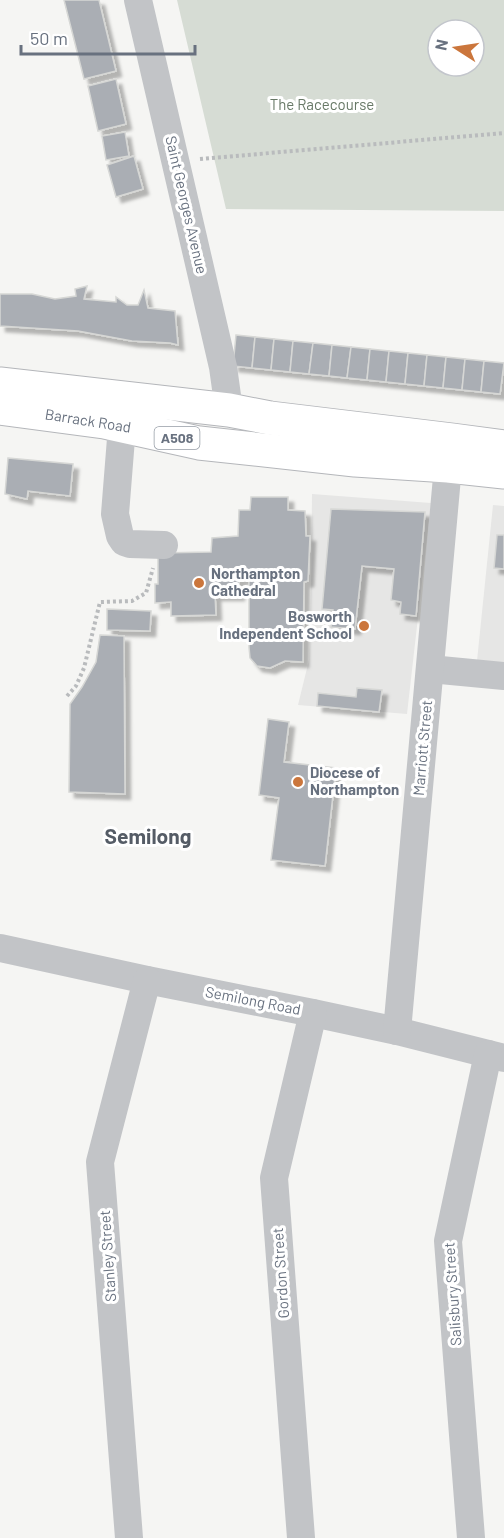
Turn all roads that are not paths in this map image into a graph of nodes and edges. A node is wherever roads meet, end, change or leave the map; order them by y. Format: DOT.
graph roads {
  1 [pos="138,0"];
  2 [pos="0,384"];
  3 [pos="0,408"];
  4 [pos="229,410"];
  5 [pos="122,426"];
  6 [pos="504,447"];
  7 [pos="355,460"];
  8 [pos="448,466"];
  9 [pos="504,472"];
  10 [pos="160,545"];
  11 [pos="430,669"];
  12 [pos="504,676"];
  13 [pos="0,948"];
  14 [pos="147,980"];
  15 [pos="314,1012"];
  16 [pos="397,1030"];
  17 [pos="496,1056"];
  18 [pos="129,1538"];
  19 [pos="301,1538"];
  20 [pos="471,1538"];
  1 -- 4 [label="street, Saint Georges Avenue"];
  2 -- 4 [label="highway, Barrack Road / A508"];
  3 -- 5 [label="highway, Barrack Road / A508"];
  4 -- 6 [label="highway, Barrack Road / A508"];
  4 -- 7 [label="highway"];
  5 -- 7 [label="highway, Barrack Road / A508"];
  5 -- 10 [label="street"];
  7 -- 8 [label="highway, Barrack Road / A508"];
  8 -- 9 [label="highway, Barrack Road / A508"];
  8 -- 11 [label="street, Marriott Street"];
  11 -- 12 [label="street"];
  11 -- 16 [label="street, Marriott Street"];
  13 -- 14 [label="street, Semilong Road"];
  14 -- 15 [label="street, Semilong Road"];
  14 -- 18 [label="street, Stanley Street"];
  15 -- 16 [label="street, Semilong Road"];
  15 -- 19 [label="street, Gordon Street"];
  16 -- 17 [label="street, Semilong Road"];
  17 -- 20 [label="street, Salisbury Street"];
}
